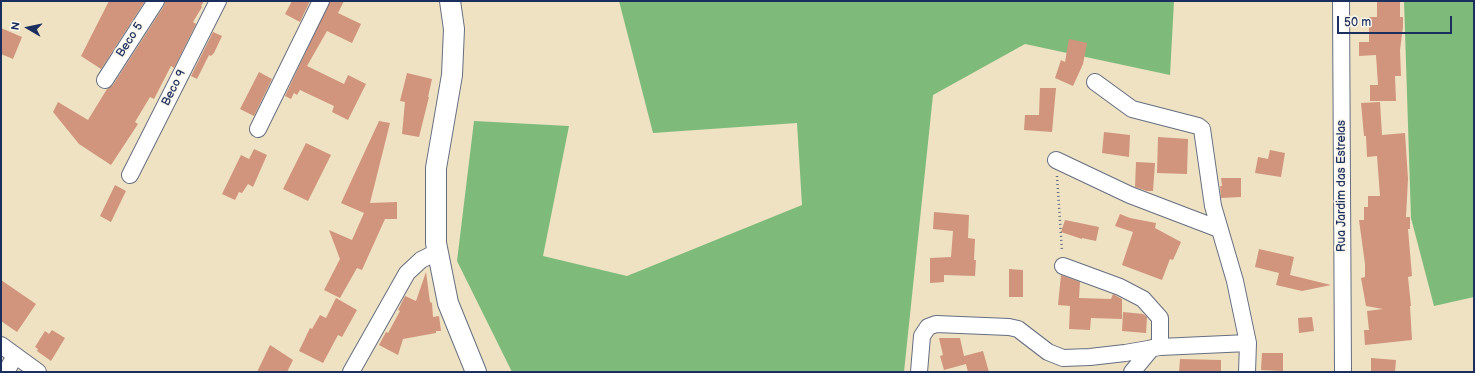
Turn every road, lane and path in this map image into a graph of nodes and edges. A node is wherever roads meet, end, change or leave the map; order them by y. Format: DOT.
graph roads {
  1 [pos="156,1"];
  2 [pos="218,1"];
  3 [pos="321,1"];
  4 [pos="450,1"];
  5 [pos="1341,1"];
  6 [pos="104,80"];
  7 [pos="1095,82"];
  8 [pos="258,129"];
  9 [pos="1056,160"];
  10 [pos="130,176"];
  11 [pos="1219,229"];
  12 [pos="438,252"];
  13 [pos="1063,266"];
  14 [pos="1248,342"];
  15 [pos="1,345"];
  16 [pos="1156,348"];
  17 [pos="15,356"];
  18 [pos="6,372"];
  19 [pos="38,372"];
  20 [pos="351,372"];
  21 [pos="476,372"];
  22 [pos="919,372"];
  23 [pos="1132,372"];
  24 [pos="1247,372"];
  25 [pos="1343,372"];
  1 -- 6 [label="street, Beco 5"];
  2 -- 10 [label="street, Beco 9"];
  3 -- 8 [label="street"];
  4 -- 12 [label="main road"];
  5 -- 25 [label="street, Rua Jardim das Estrelas"];
  7 -- 11 [label="street"];
  9 -- 11 [label="street"];
  9 -- 13 [label="path"];
  11 -- 14 [label="street"];
  12 -- 20 [label="street"];
  12 -- 21 [label="main road"];
  13 -- 16 [label="street"];
  14 -- 16 [label="street"];
  14 -- 24 [label="street"];
  15 -- 17 [label="street"];
  16 -- 22 [label="street"];
  16 -- 23 [label="street"];
  17 -- 18 [label="street"];
  17 -- 19 [label="street"];
}
